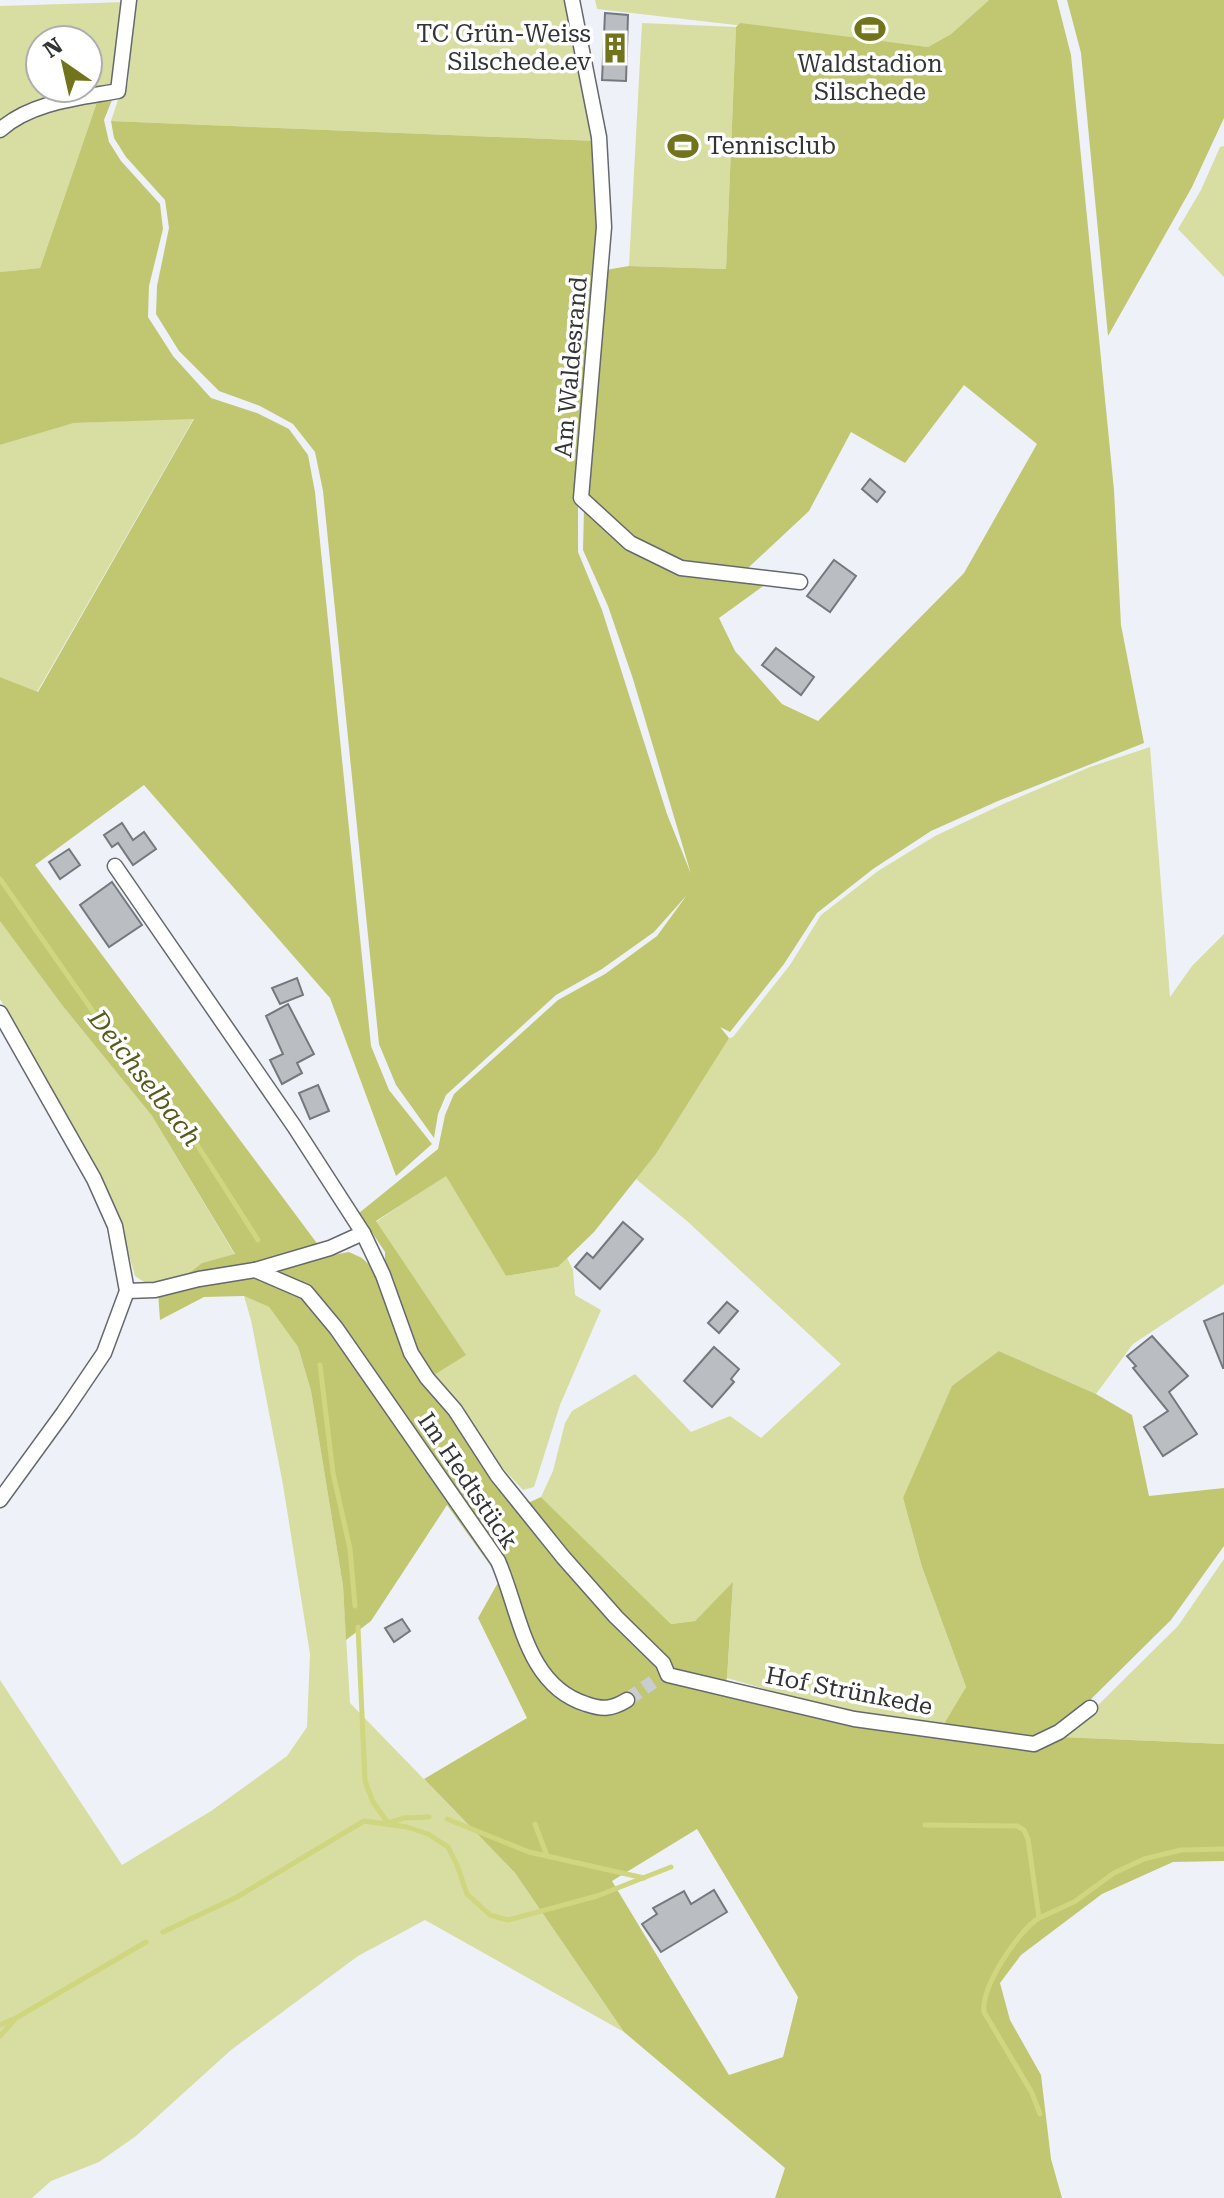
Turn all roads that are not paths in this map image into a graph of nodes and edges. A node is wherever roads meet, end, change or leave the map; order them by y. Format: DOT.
graph roads {
  1 [pos="129,0"];
  2 [pos="572,0"];
  3 [pos="0,130"];
  4 [pos="800,582"];
  5 [pos="115,866"];
  6 [pos="0,1013"];
  7 [pos="363,1233"];
  8 [pos="255,1270"];
  9 [pos="127,1291"];
  10 [pos="0,1500"];
  11 [pos="668,1675"];
  12 [pos="653,1682"];
  13 [pos="627,1700"];
  14 [pos="1090,1708"];
  1 -- 3 [label="street"];
  2 -- 4 [label="street, Am Waldesrand"];
  5 -- 7 [label="street, Im Hedtstück"];
  6 -- 9 [label="street"];
  7 -- 8 [label="street"];
  7 -- 11 [label="street, Im Hedtstück"];
  8 -- 9 [label="street"];
  8 -- 13 [label="street, Im Hedtstück"];
  9 -- 10 [label="street"];
  11 -- 12 [label="street"];
  11 -- 14 [label="street, Hof Strünkede"];
}
